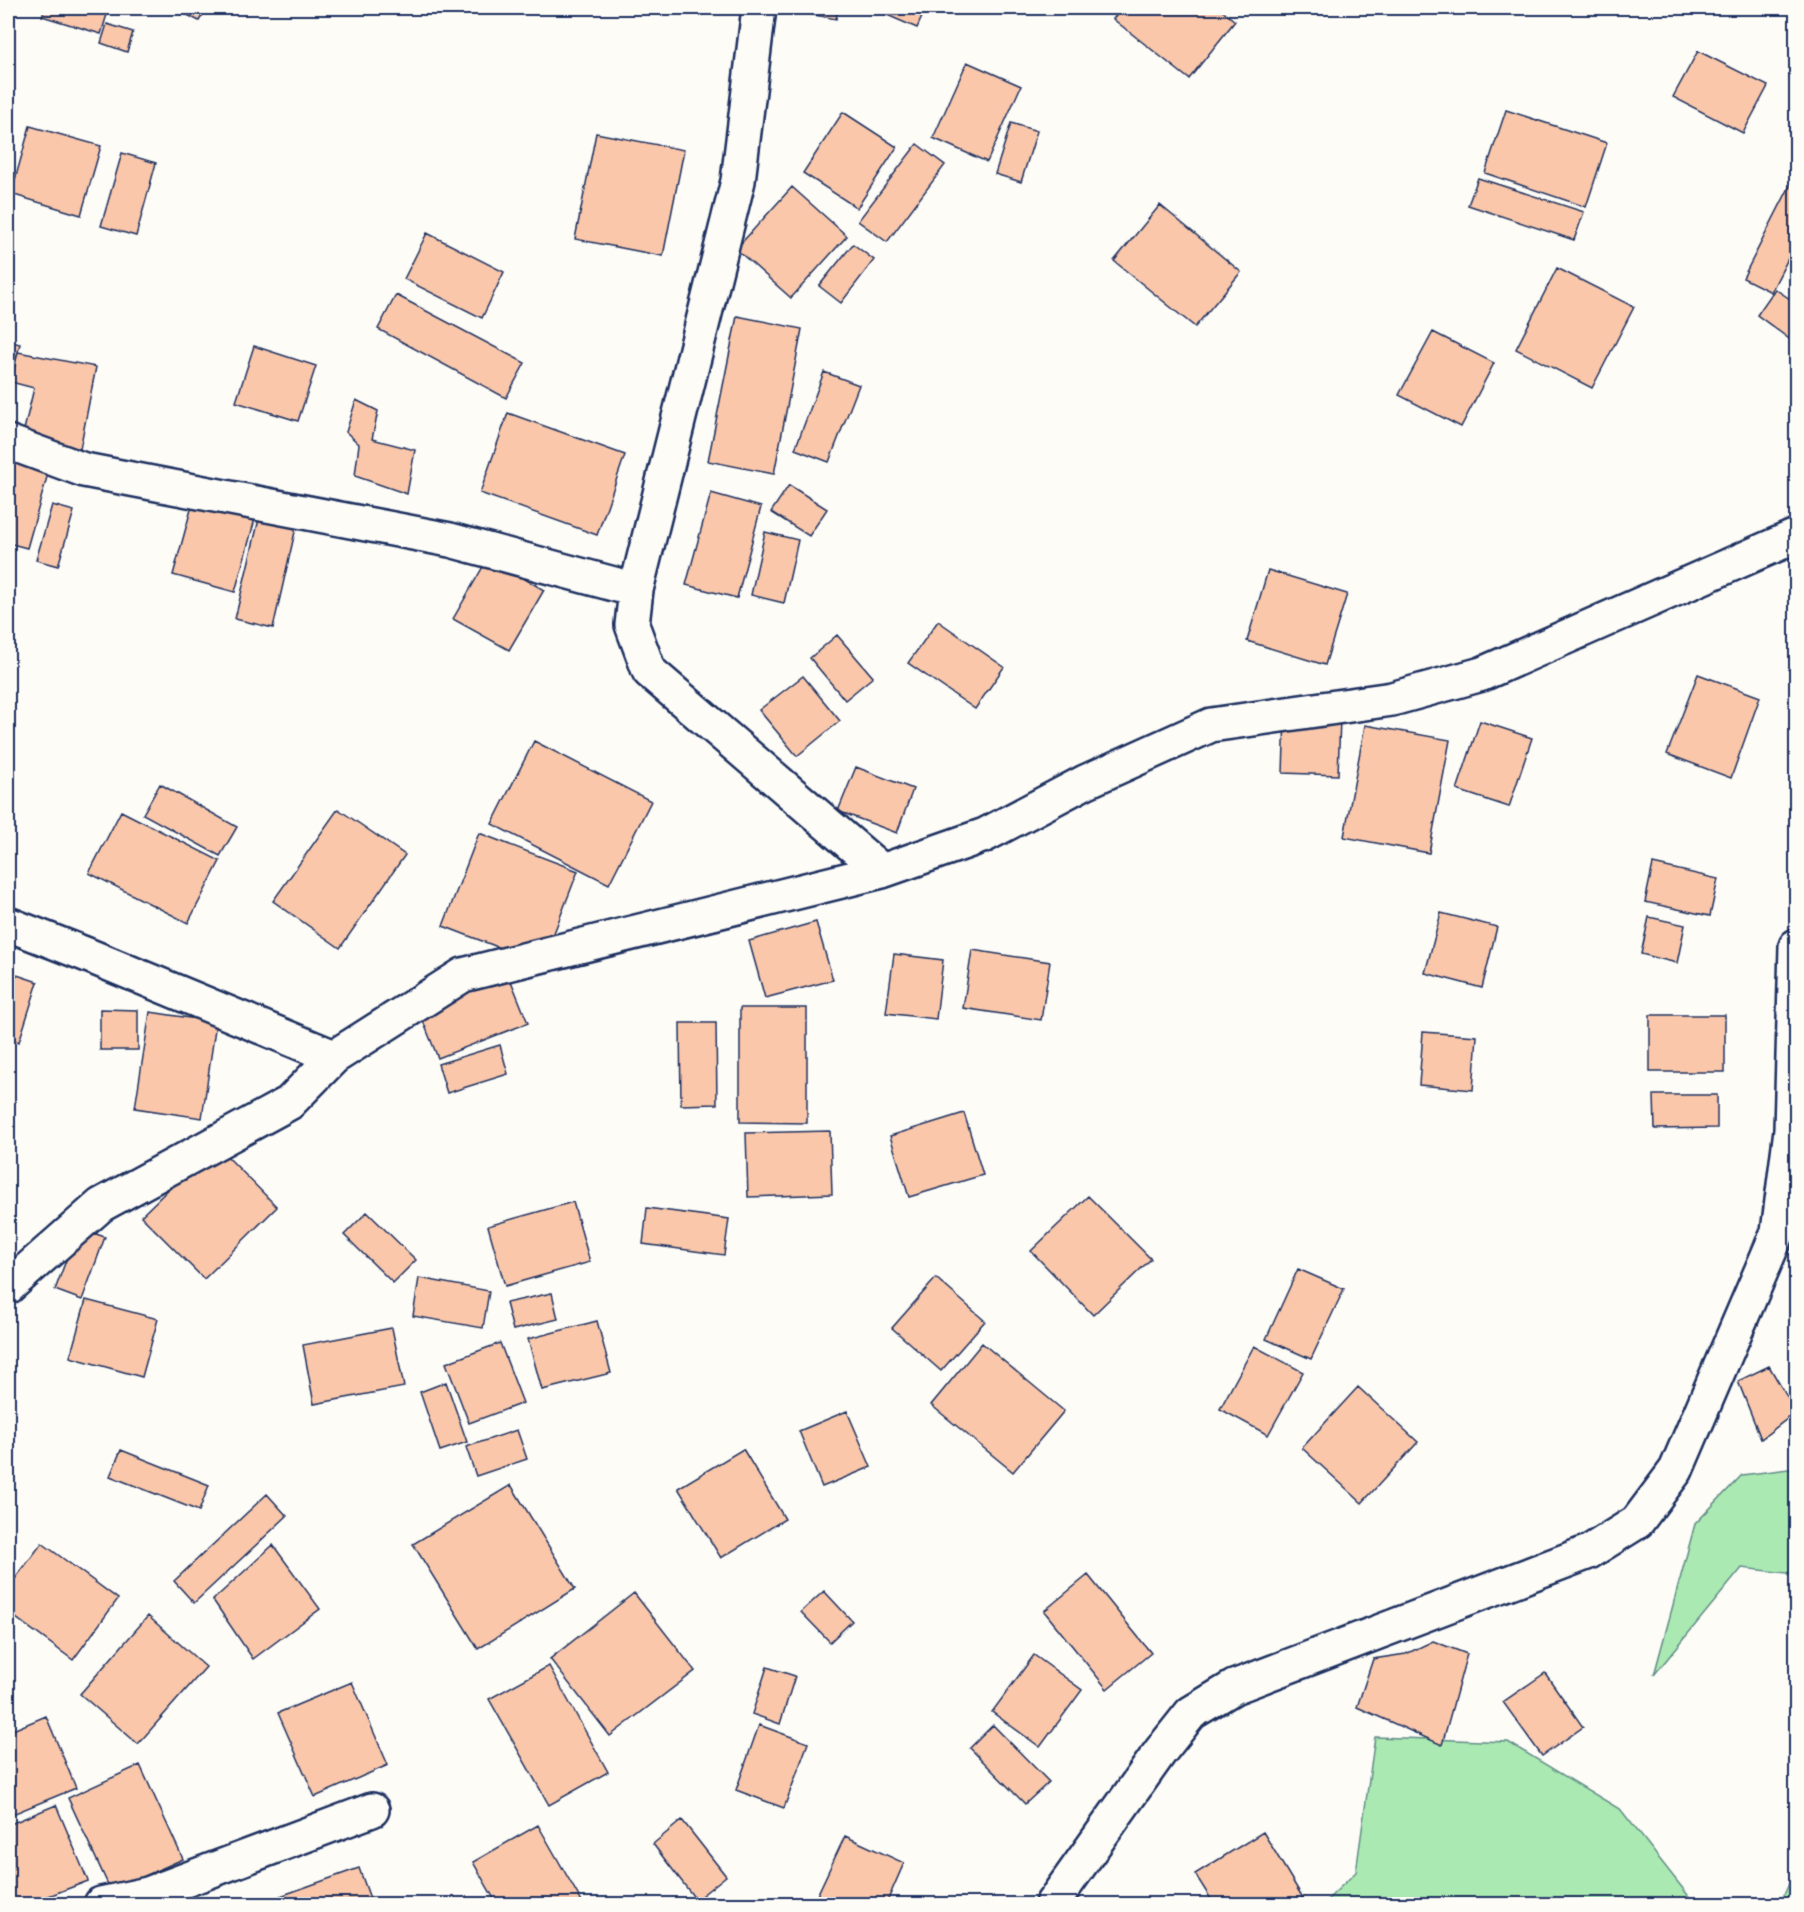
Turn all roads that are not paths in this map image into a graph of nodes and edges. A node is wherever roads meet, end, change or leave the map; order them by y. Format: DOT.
graph roads {
  1 [pos="759,8"];
  2 [pos="8,442"];
  3 [pos="1797,536"];
  4 [pos="636,590"];
  5 [pos="882,871"];
  6 [pos="8,924"];
  7 [pos="1797,946"];
  8 [pos="334,1057"];
  9 [pos="8,1287"];
  10 [pos="372,1809"];
  11 [pos="101,1905"];
  12 [pos="1052,1905"];
  1 -- 4 [label="street"];
  2 -- 4 [label="street"];
  3 -- 5 [label="street"];
  4 -- 5 [label="street"];
  5 -- 8 [label="street"];
  6 -- 8 [label="street"];
  7 -- 12 [label="street"];
  8 -- 9 [label="street"];
  10 -- 11 [label="street"];
}
